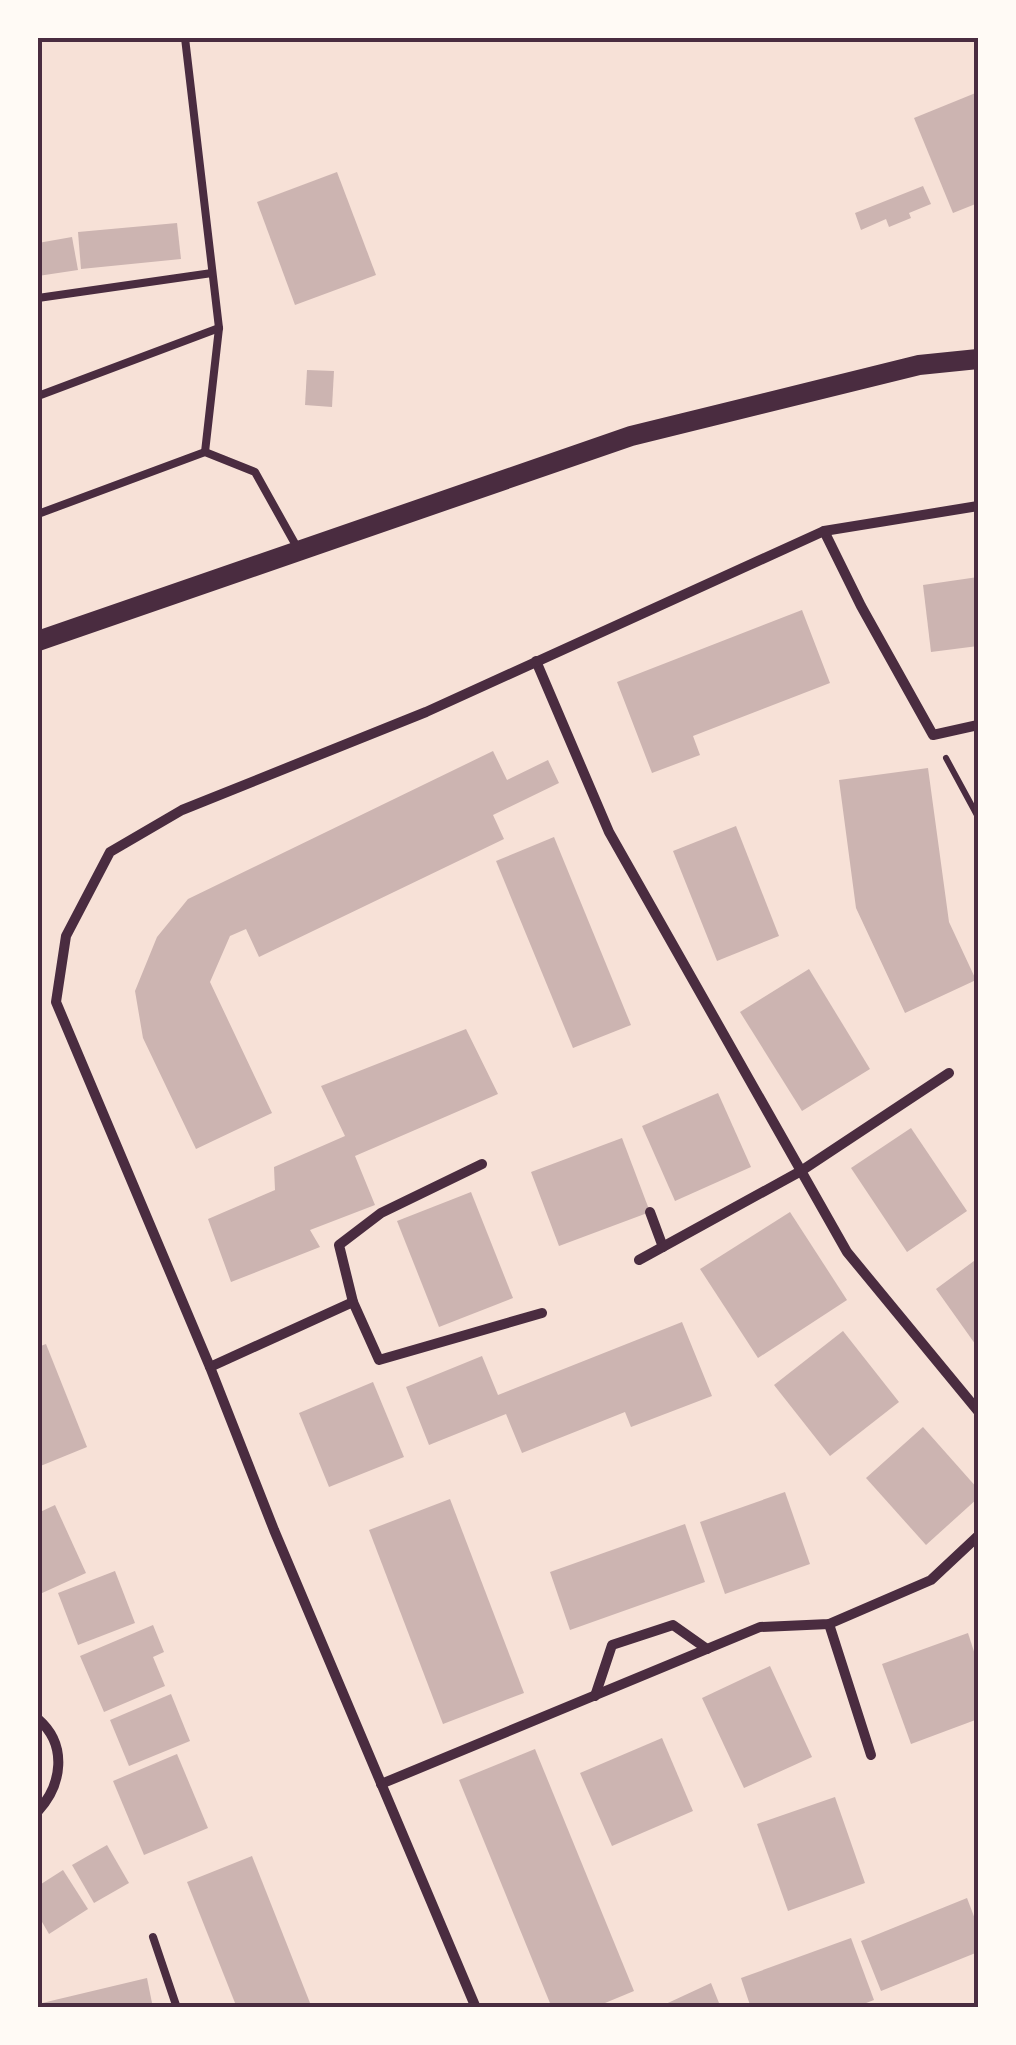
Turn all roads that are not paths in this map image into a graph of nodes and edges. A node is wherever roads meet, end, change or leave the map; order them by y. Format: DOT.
graph roads {
  1 [pos="185,38"];
  2 [pos="212,273"];
  3 [pos="38,298"];
  4 [pos="219,328"];
  5 [pos="978,359"];
  6 [pos="38,396"];
  7 [pos="206,452"];
  8 [pos="978,506"];
  9 [pos="38,514"];
  10 [pos="824,531"];
  11 [pos="298,549"];
  12 [pos="38,642"];
  13 [pos="536,661"];
  14 [pos="978,725"];
  15 [pos="949,1073"];
  16 [pos="482,1164"];
  17 [pos="801,1170"];
  18 [pos="650,1212"];
  19 [pos="663,1247"];
  20 [pos="639,1260"];
  21 [pos="353,1302"];
  22 [pos="542,1313"];
  23 [pos="210,1367"];
  24 [pos="978,1411"];
  25 [pos="978,1536"];
  26 [pos="829,1624"];
  27 [pos="707,1649"];
  28 [pos="594,1696"];
  29 [pos="38,1720"];
  30 [pos="871,1755"];
  31 [pos="382,1784"];
  32 [pos="38,1811"];
  33 [pos="154,1937"];
  34 [pos="177,2008"];
  35 [pos="476,2008"];
  1 -- 2 [label="lane"];
  2 -- 3 [label="lane"];
  2 -- 4 [label="lane"];
  4 -- 6 [label="lane"];
  4 -- 7 [label="lane"];
  5 -- 11 [label="main road"];
  7 -- 9 [label="lane"];
  7 -- 11 [label="lane"];
  8 -- 10 [label="street"];
  10 -- 13 [label="street"];
  10 -- 14 [label="street"];
  11 -- 12 [label="main road"];
  13 -- 17 [label="street"];
  13 -- 23 [label="street"];
  15 -- 17 [label="street"];
  16 -- 21 [label="street"];
  17 -- 19 [label="street"];
  17 -- 24 [label="street"];
  18 -- 19 [label="street"];
  19 -- 20 [label="street"];
  21 -- 22 [label="street"];
  21 -- 23 [label="street"];
  23 -- 31 [label="street"];
  25 -- 26 [label="street"];
  26 -- 27 [label="street"];
  26 -- 30 [label="street"];
  27 -- 28 [label="street"];
  27 -- 28 [label="street"];
  28 -- 31 [label="street"];
  29 -- 32 [label="street"];
  31 -- 35 [label="street"];
  33 -- 34 [label="lane"];
}
